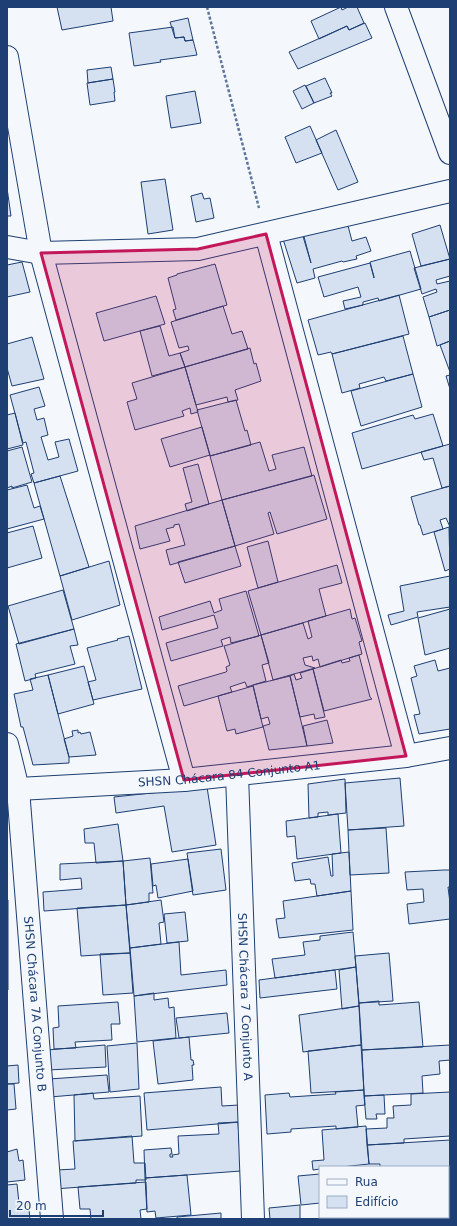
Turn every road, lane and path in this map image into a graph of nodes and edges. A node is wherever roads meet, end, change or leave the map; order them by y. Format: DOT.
graph roads {
  1 [pos="207,7"];
  2 [pos="396,7"];
  3 [pos="7,57"];
  4 [pos="450,154"];
  5 [pos="450,191"];
  6 [pos="266,234"];
  7 [pos="7,247"];
  8 [pos="41,253"];
  9 [pos="7,744"];
  10 [pos="450,748"];
  11 [pos="406,756"];
  12 [pos="237,775"];
  13 [pos="184,780"];
  14 [pos="12,788"];
  15 [pos="52,1219"];
  16 [pos="253,1219"];
  1 -- 6 [label="path"];
  2 -- 4 [label="street"];
  3 -- 8 [label="street"];
  5 -- 6 [label="street"];
  6 -- 8 [label="street"];
  6 -- 11 [label="street"];
  7 -- 8 [label="street"];
  8 -- 13 [label="street"];
  9 -- 14 [label="street, SHSN Chácara 7A Conjunto B"];
  10 -- 11 [label="street, SHSN Chácara 84 Conjunto A1"];
  11 -- 12 [label="street, SHSN Chácara 84 Conjunto A1"];
  12 -- 13 [label="street, SHSN Chácara 84 Conjunto A1"];
  12 -- 16 [label="street, SHSN Chácara 7 Conjunto A"];
  13 -- 14 [label="street, SHSN Chácara 84 Conjunto A1"];
  14 -- 15 [label="street, SHSN Chácara 7A Conjunto B"];
}
